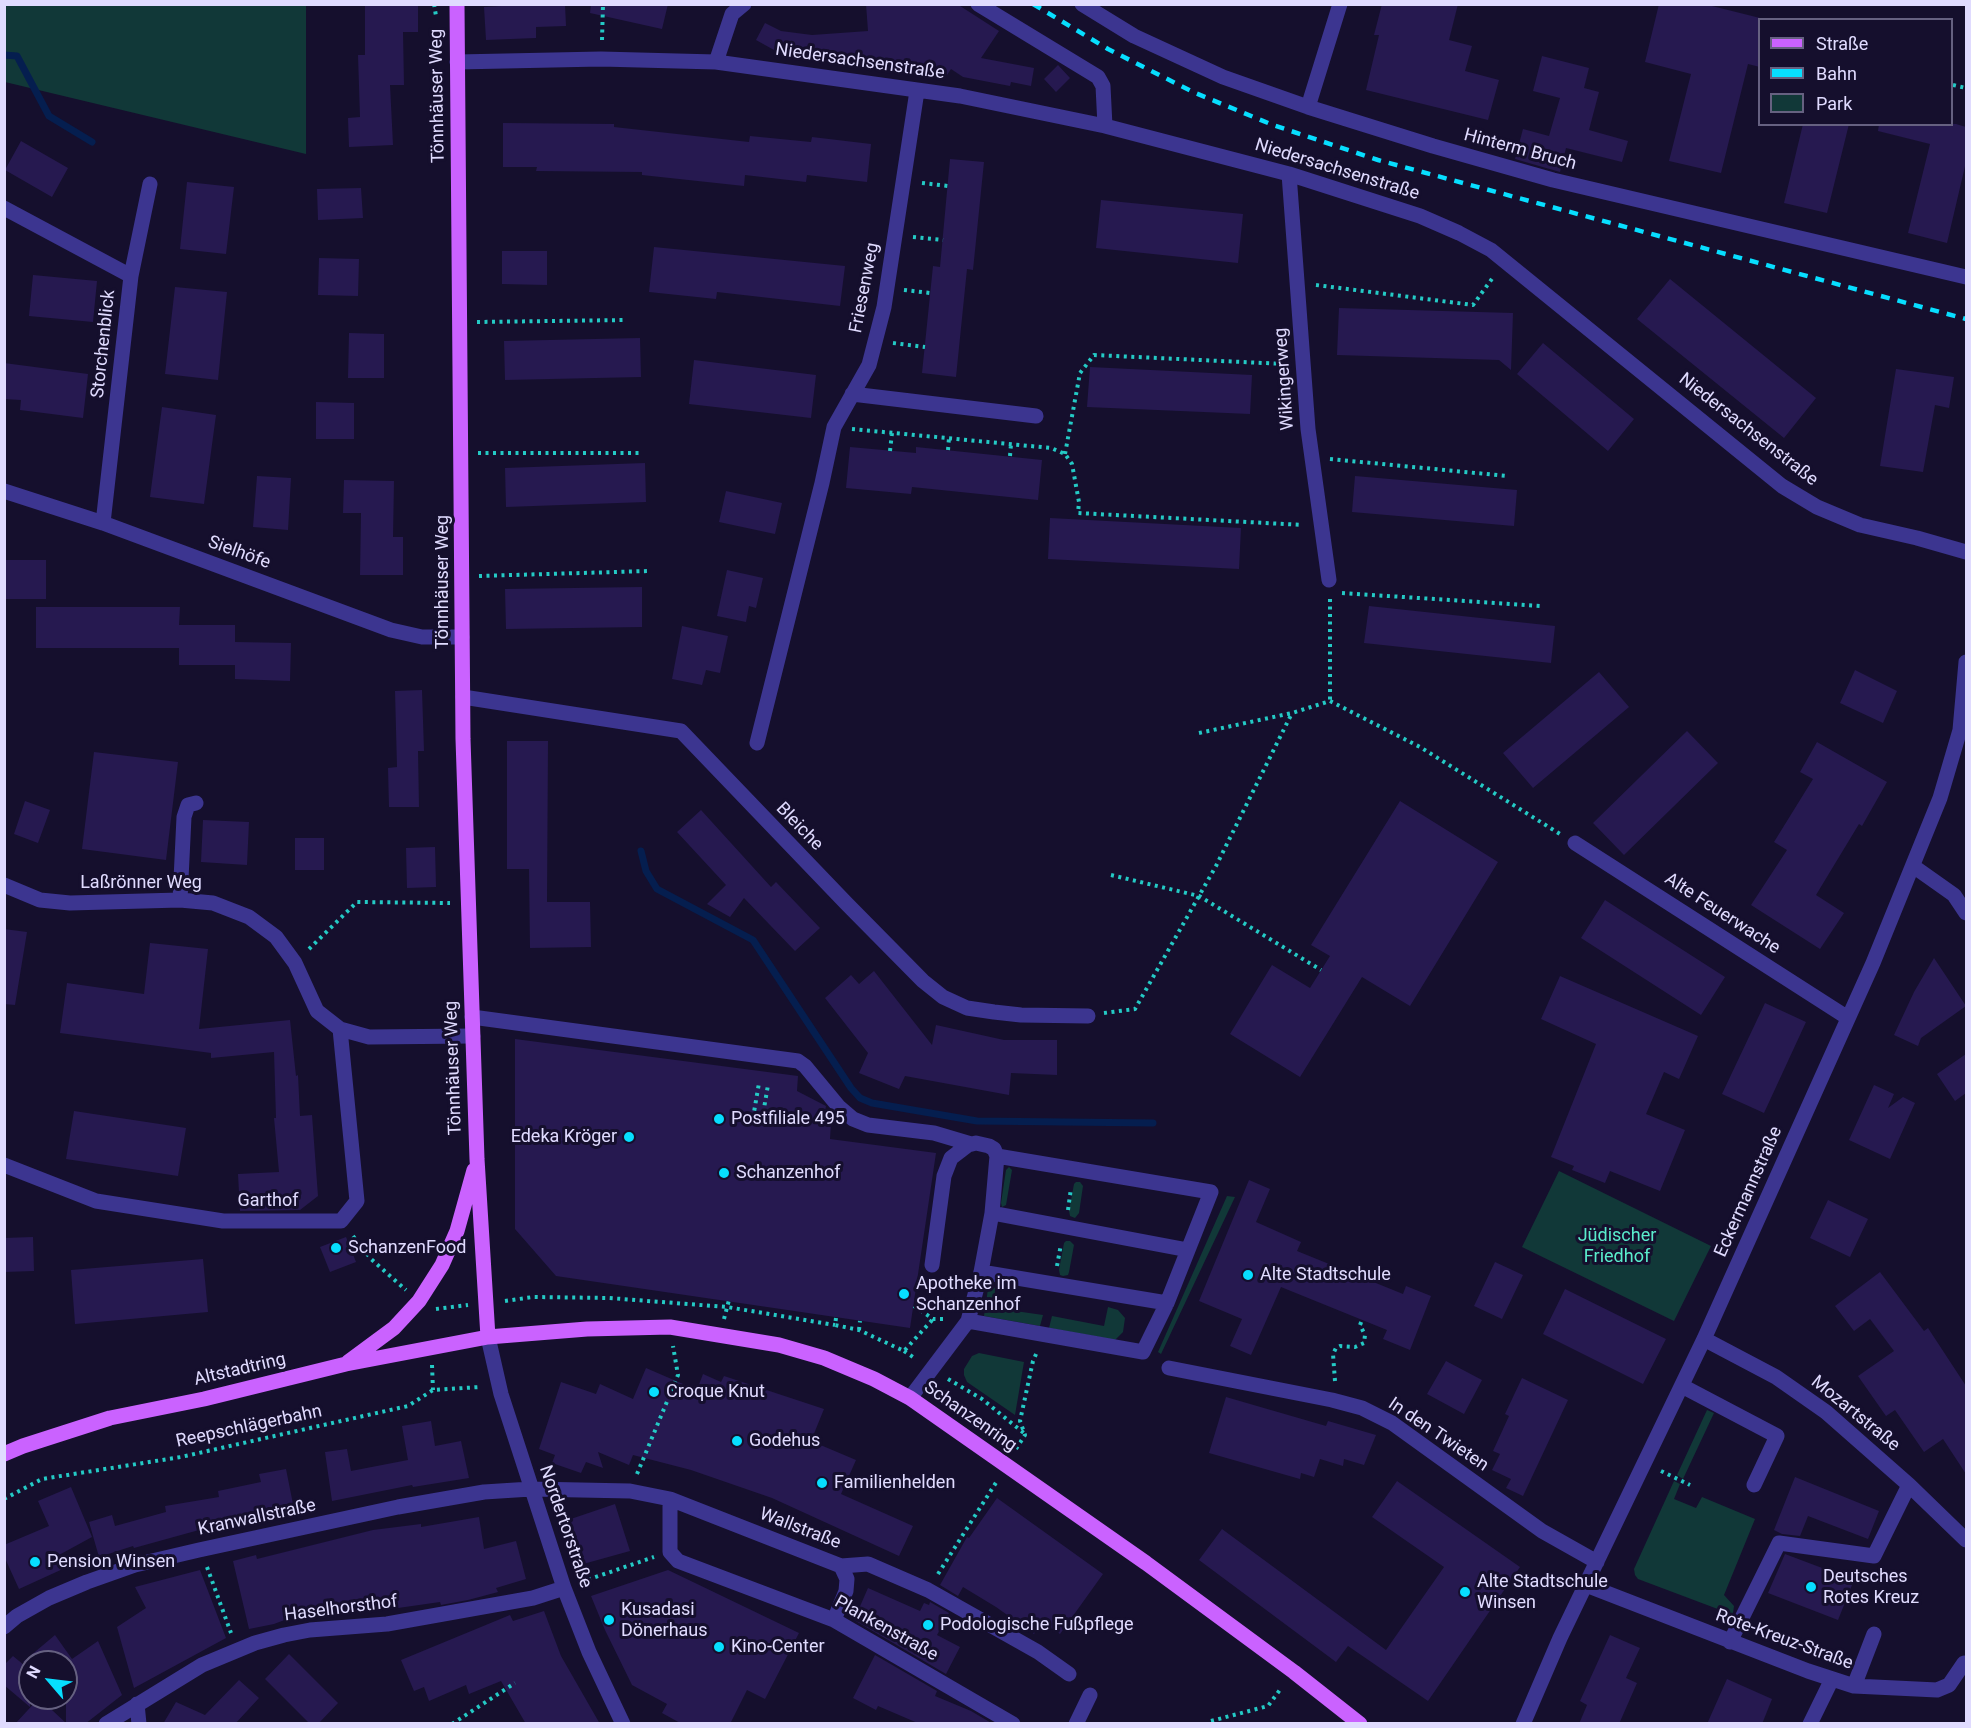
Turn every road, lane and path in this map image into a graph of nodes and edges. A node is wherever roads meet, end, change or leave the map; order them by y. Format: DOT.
graph roads {
  1 [pos="457,4"];
  2 [pos="603,4"];
  3 [pos="744,4"];
  4 [pos="978,4"];
  5 [pos="1082,4"];
  6 [pos="1340,4"];
  7 [pos="601,59"];
  8 [pos="458,62"];
  9 [pos="716,62"];
  10 [pos="1953,85"];
  11 [pos="1966,88"];
  12 [pos="917,91"];
  13 [pos="1308,107"];
  14 [pos="1105,126"];
  15 [pos="1289,174"];
  16 [pos="903,181"];
  17 [pos="150,184"];
  18 [pos="948,186"];
  19 [pos="4,208"];
  20 [pos="895,235"];
  21 [pos="943,240"];
  22 [pos="1505,261"];
  23 [pos="131,276"];
  24 [pos="1966,277"];
  25 [pos="1297,282"];
  26 [pos="887,289"];
  27 [pos="930,293"];
  28 [pos="626,320"];
  29 [pos="460,322"];
  30 [pos="875,341"];
  31 [pos="925,347"];
  32 [pos="1303,365"];
  33 [pos="852,394"];
  34 [pos="1036,416"];
  35 [pos="834,427"];
  36 [pos="892,432"];
  37 [pos="949,438"];
  38 [pos="1011,444"];
  39 [pos="948,450"];
  40 [pos="890,451"];
  41 [pos="461,453"];
  42 [pos="639,453"];
  43 [pos="1065,454"];
  44 [pos="1010,456"];
  45 [pos="1312,458"];
  46 [pos="1508,476"];
  47 [pos="4,491"];
  48 [pos="103,523"];
  49 [pos="1320,526"];
  50 [pos="1966,552"];
  51 [pos="650,571"];
  52 [pos="462,576"];
  53 [pos="1329,586"];
  54 [pos="1541,606"];
  55 [pos="462,638"];
  56 [pos="1966,662"];
  57 [pos="463,697"];
  58 [pos="1330,701"];
  59 [pos="1292,713"];
  60 [pos="1198,733"];
  61 [pos="757,743"];
  62 [pos="196,803"];
  63 [pos="1575,843"];
  64 [pos="1913,866"];
  65 [pos="1111,875"];
  66 [pos="4,885"];
  67 [pos="1199,896"];
  68 [pos="180,900"];
  69 [pos="469,903"];
  70 [pos="1966,913"];
  71 [pos="295,963"];
  72 [pos="1321,970"];
  73 [pos="1088,1016"];
  74 [pos="472,1017"];
  75 [pos="1848,1018"];
  76 [pos="340,1029"];
  77 [pos="473,1036"];
  78 [pos="759,1083"];
  79 [pos="768,1085"];
  80 [pos="753,1118"];
  81 [pos="762,1120"];
  82 [pos="971,1144"];
  83 [pos="997,1156"];
  84 [pos="477,1159"];
  85 [pos="4,1165"];
  86 [pos="1075,1168"];
  87 [pos="992,1213"];
  88 [pos="1065,1226"];
  89 [pos="1188,1250"];
  90 [pos="932,1265"];
  91 [pos="981,1272"];
  92 [pos="1053,1284"];
  93 [pos="486,1303"];
  94 [pos="1167,1303"];
  95 [pos="914,1306"];
  96 [pos="429,1310"];
  97 [pos="836,1318"];
  98 [pos="933,1319"];
  99 [pos="1362,1320"];
  100 [pos="860,1321"];
  101 [pos="968,1321"];
  102 [pos="835,1325"];
  103 [pos="670,1327"];
  104 [pos="859,1330"];
  105 [pos="1043,1336"];
  106 [pos="488,1337"];
  107 [pos="1704,1339"];
  108 [pos="904,1352"];
  109 [pos="346,1364"];
  110 [pos="1169,1368"];
  111 [pos="932,1369"];
  112 [pos="499,1385"];
  113 [pos="1682,1386"];
  114 [pos="910,1398"];
  115 [pos="1332,1400"];
  116 [pos="1025,1435"];
  117 [pos="4,1454"];
  118 [pos="1644,1463"];
  119 [pos="1006,1466"];
  120 [pos="1690,1485"];
  121 [pos="1754,1485"];
  122 [pos="1909,1485"];
  123 [pos="531,1489"];
  124 [pos="630,1491"];
  125 [pos="4,1499"];
  126 [pos="670,1499"];
  127 [pos="1966,1540"];
  128 [pos="199,1550"];
  129 [pos="670,1552"];
  130 [pos="1597,1562"];
  131 [pos="841,1566"];
  132 [pos="1586,1586"];
  133 [pos="564,1588"];
  134 [pos="928,1590"];
  135 [pos="834,1620"];
  136 [pos="4,1627"];
  137 [pos="1874,1634"];
  138 [pos="1730,1642"];
  139 [pos="237,1649"];
  140 [pos="1964,1663"];
  141 [pos="1294,1672"];
  142 [pos="1069,1674"];
  143 [pos="1832,1679"];
  144 [pos="514,1683"];
  145 [pos="1854,1686"];
  146 [pos="1090,1695"];
  147 [pos="137,1704"];
  148 [pos="1211,1721"];
  149 [pos="106,1724"];
  150 [pos="139,1724"];
  151 [pos="452,1724"];
  152 [pos="623,1724"];
  153 [pos="1013,1724"];
  154 [pos="1076,1724"];
  155 [pos="1360,1724"];
  156 [pos="1523,1724"];
  157 [pos="1810,1724"];
  1 -- 8 [label="main road, Tönnhäuser Weg"];
  2 -- 7 [label="path"];
  3 -- 9 [label="street"];
  4 -- 14 [label="street"];
  5 -- 13 [label="street, Hinterm Bruch"];
  6 -- 13 [label="street"];
  7 -- 8 [label="street, Niedersachsenstraße"];
  7 -- 9 [label="street, Niedersachsenstraße"];
  8 -- 29 [label="main road, Tönnhäuser Weg"];
  9 -- 12 [label="street, Niedersachsenstraße"];
  10 -- 11 [label="path"];
  12 -- 14 [label="street, Niedersachsenstraße"];
  12 -- 16 [label="street, Friesenweg"];
  13 -- 24 [label="street, Hinterm Bruch"];
  14 -- 15 [label="street, Niedersachsenstraße"];
  15 -- 22 [label="street, Niedersachsenstraße"];
  15 -- 25 [label="street, Wikingerweg"];
  16 -- 18 [label="path"];
  16 -- 20 [label="street, Friesenweg"];
  17 -- 23 [label="street"];
  19 -- 23 [label="street, Storchenblick"];
  20 -- 21 [label="path"];
  20 -- 26 [label="street, Friesenweg"];
  22 -- 25 [label="path"];
  22 -- 50 [label="street, Niedersachsenstraße"];
  23 -- 48 [label="street, Storchenblick"];
  25 -- 32 [label="street, Wikingerweg"];
  26 -- 27 [label="path"];
  26 -- 30 [label="street, Friesenweg"];
  28 -- 29 [label="path"];
  29 -- 41 [label="main road, Tönnhäuser Weg"];
  30 -- 31 [label="path"];
  30 -- 33 [label="street, Friesenweg"];
  32 -- 43 [label="path"];
  32 -- 45 [label="street, Wikingerweg"];
  33 -- 34 [label="street"];
  33 -- 35 [label="street, Friesenweg"];
  35 -- 36 [label="path"];
  35 -- 61 [label="street, Friesenweg"];
  36 -- 37 [label="path"];
  36 -- 40 [label="path"];
  37 -- 38 [label="path"];
  37 -- 39 [label="path"];
  38 -- 43 [label="path"];
  38 -- 44 [label="path"];
  41 -- 42 [label="path"];
  41 -- 52 [label="main road, Tönnhäuser Weg"];
  43 -- 49 [label="path"];
  45 -- 46 [label="path"];
  45 -- 49 [label="street, Wikingerweg"];
  47 -- 48 [label="street, Sielhöfe"];
  48 -- 55 [label="street, Sielhöfe"];
  49 -- 53 [label="street, Wikingerweg"];
  51 -- 52 [label="path"];
  52 -- 55 [label="main road, Tönnhäuser Weg"];
  53 -- 54 [label="path"];
  53 -- 58 [label="path"];
  55 -- 57 [label="main road, Tönnhäuser Weg"];
  56 -- 64 [label="street, Eckermannstraße"];
  57 -- 69 [label="main road, Tönnhäuser Weg"];
  57 -- 73 [label="street, Bleiche"];
  58 -- 59 [label="path"];
  58 -- 63 [label="path"];
  59 -- 60 [label="path"];
  59 -- 67 [label="path"];
  62 -- 68 [label="street"];
  63 -- 75 [label="street, Alte Feuerwache"];
  64 -- 70 [label="street"];
  64 -- 75 [label="street, Eckermannstraße"];
  65 -- 67 [label="path"];
  66 -- 68 [label="street, Laßrönner Weg"];
  67 -- 72 [label="path"];
  67 -- 73 [label="path"];
  68 -- 71 [label="street, Laßrönner Weg"];
  69 -- 71 [label="path"];
  69 -- 74 [label="main road, Tönnhäuser Weg"];
  71 -- 76 [label="street, Laßrönner Weg"];
  74 -- 77 [label="main road, Tönnhäuser Weg"];
  74 -- 82 [label="street"];
  75 -- 107 [label="street, Eckermannstraße"];
  76 -- 77 [label="street, Laßrönner Weg"];
  76 -- 85 [label="street, Garthof"];
  77 -- 84 [label="main road, Tönnhäuser Weg"];
  78 -- 80 [label="path"];
  79 -- 81 [label="path"];
  82 -- 83 [label="street"];
  82 -- 90 [label="street"];
  83 -- 86 [label="street"];
  83 -- 87 [label="street"];
  84 -- 93 [label="main road, Tönnhäuser Weg"];
  84 -- 109 [label="main road, Tönnhäuser Weg"];
  86 -- 88 [label="path"];
  86 -- 89 [label="street"];
  87 -- 88 [label="street"];
  87 -- 91 [label="street"];
  88 -- 89 [label="street"];
  88 -- 92 [label="path"];
  89 -- 94 [label="street"];
  91 -- 92 [label="street"];
  91 -- 101 [label="street"];
  92 -- 94 [label="street"];
  93 -- 96 [label="path"];
  93 -- 102 [label="path"];
  93 -- 106 [label="main road, Tönnhäuser Weg"];
  94 -- 105 [label="street"];
  95 -- 98 [label="path"];
  97 -- 102 [label="path"];
  98 -- 101 [label="path"];
  98 -- 108 [label="path"];
  99 -- 115 [label="path"];
  100 -- 104 [label="path"];
  101 -- 105 [label="street"];
  101 -- 111 [label="street"];
  102 -- 104 [label="path"];
  103 -- 106 [label="main road, Schanzenring"];
  103 -- 114 [label="main road, Schanzenring"];
  103 -- 124 [label="path"];
  104 -- 108 [label="path"];
  105 -- 116 [label="path"];
  106 -- 109 [label="main road, Altstadtring"];
  106 -- 112 [label="street, Nordertorstraße"];
  107 -- 113 [label="street, Eckermannstraße"];
  107 -- 122 [label="street, Mozartstraße"];
  108 -- 111 [label="path"];
  109 -- 117 [label="main road, Altstadtring"];
  110 -- 115 [label="street, In den Twieten"];
  111 -- 114 [label="street"];
  111 -- 116 [label="path"];
  112 -- 123 [label="street, Nordertorstraße"];
  112 -- 125 [label="path, Reepschlägerbahn"];
  113 -- 118 [label="street, Eckermannstraße"];
  113 -- 121 [label="street"];
  114 -- 119 [label="main road, Schanzenring"];
  115 -- 130 [label="street, In den Twieten"];
  116 -- 119 [label="path"];
  118 -- 120 [label="path"];
  118 -- 130 [label="street, Eckermannstraße"];
  119 -- 134 [label="path"];
  119 -- 141 [label="main road, Schanzenring"];
  122 -- 127 [label="street, Mozartstraße"];
  122 -- 138 [label="street"];
  123 -- 124 [label="street, Wallstraße"];
  123 -- 128 [label="street, Kranwallstraße"];
  123 -- 133 [label="street, Nordertorstraße"];
  124 -- 126 [label="street, Wallstraße"];
  126 -- 129 [label="street"];
  126 -- 131 [label="street, Wallstraße"];
  128 -- 136 [label="street, Kranwallstraße"];
  128 -- 139 [label="path"];
  129 -- 133 [label="path"];
  129 -- 135 [label="street, Plankenstraße"];
  130 -- 132 [label="street, Eckermannstraße"];
  131 -- 134 [label="street, Wallstraße"];
  131 -- 135 [label="street"];
  132 -- 138 [label="street, Rote-Kreuz-Straße"];
  132 -- 156 [label="street, Eckermannstraße"];
  133 -- 139 [label="street, Haselhorsthof"];
  133 -- 152 [label="street, Nordertorstraße"];
  134 -- 142 [label="street, Wallstraße"];
  135 -- 153 [label="street, Plankenstraße"];
  137 -- 145 [label="street"];
  138 -- 143 [label="street, Rote-Kreuz-Straße"];
  139 -- 147 [label="street, Haselhorsthof"];
  140 -- 145 [label="street, Rote-Kreuz-Straße"];
  141 -- 148 [label="path"];
  141 -- 155 [label="main road, Schanzenring"];
  143 -- 145 [label="street, Rote-Kreuz-Straße"];
  143 -- 157 [label="street"];
  144 -- 151 [label="path"];
  146 -- 154 [label="street"];
  147 -- 149 [label="street, Haselhorsthof"];
  147 -- 150 [label="street"];
}
